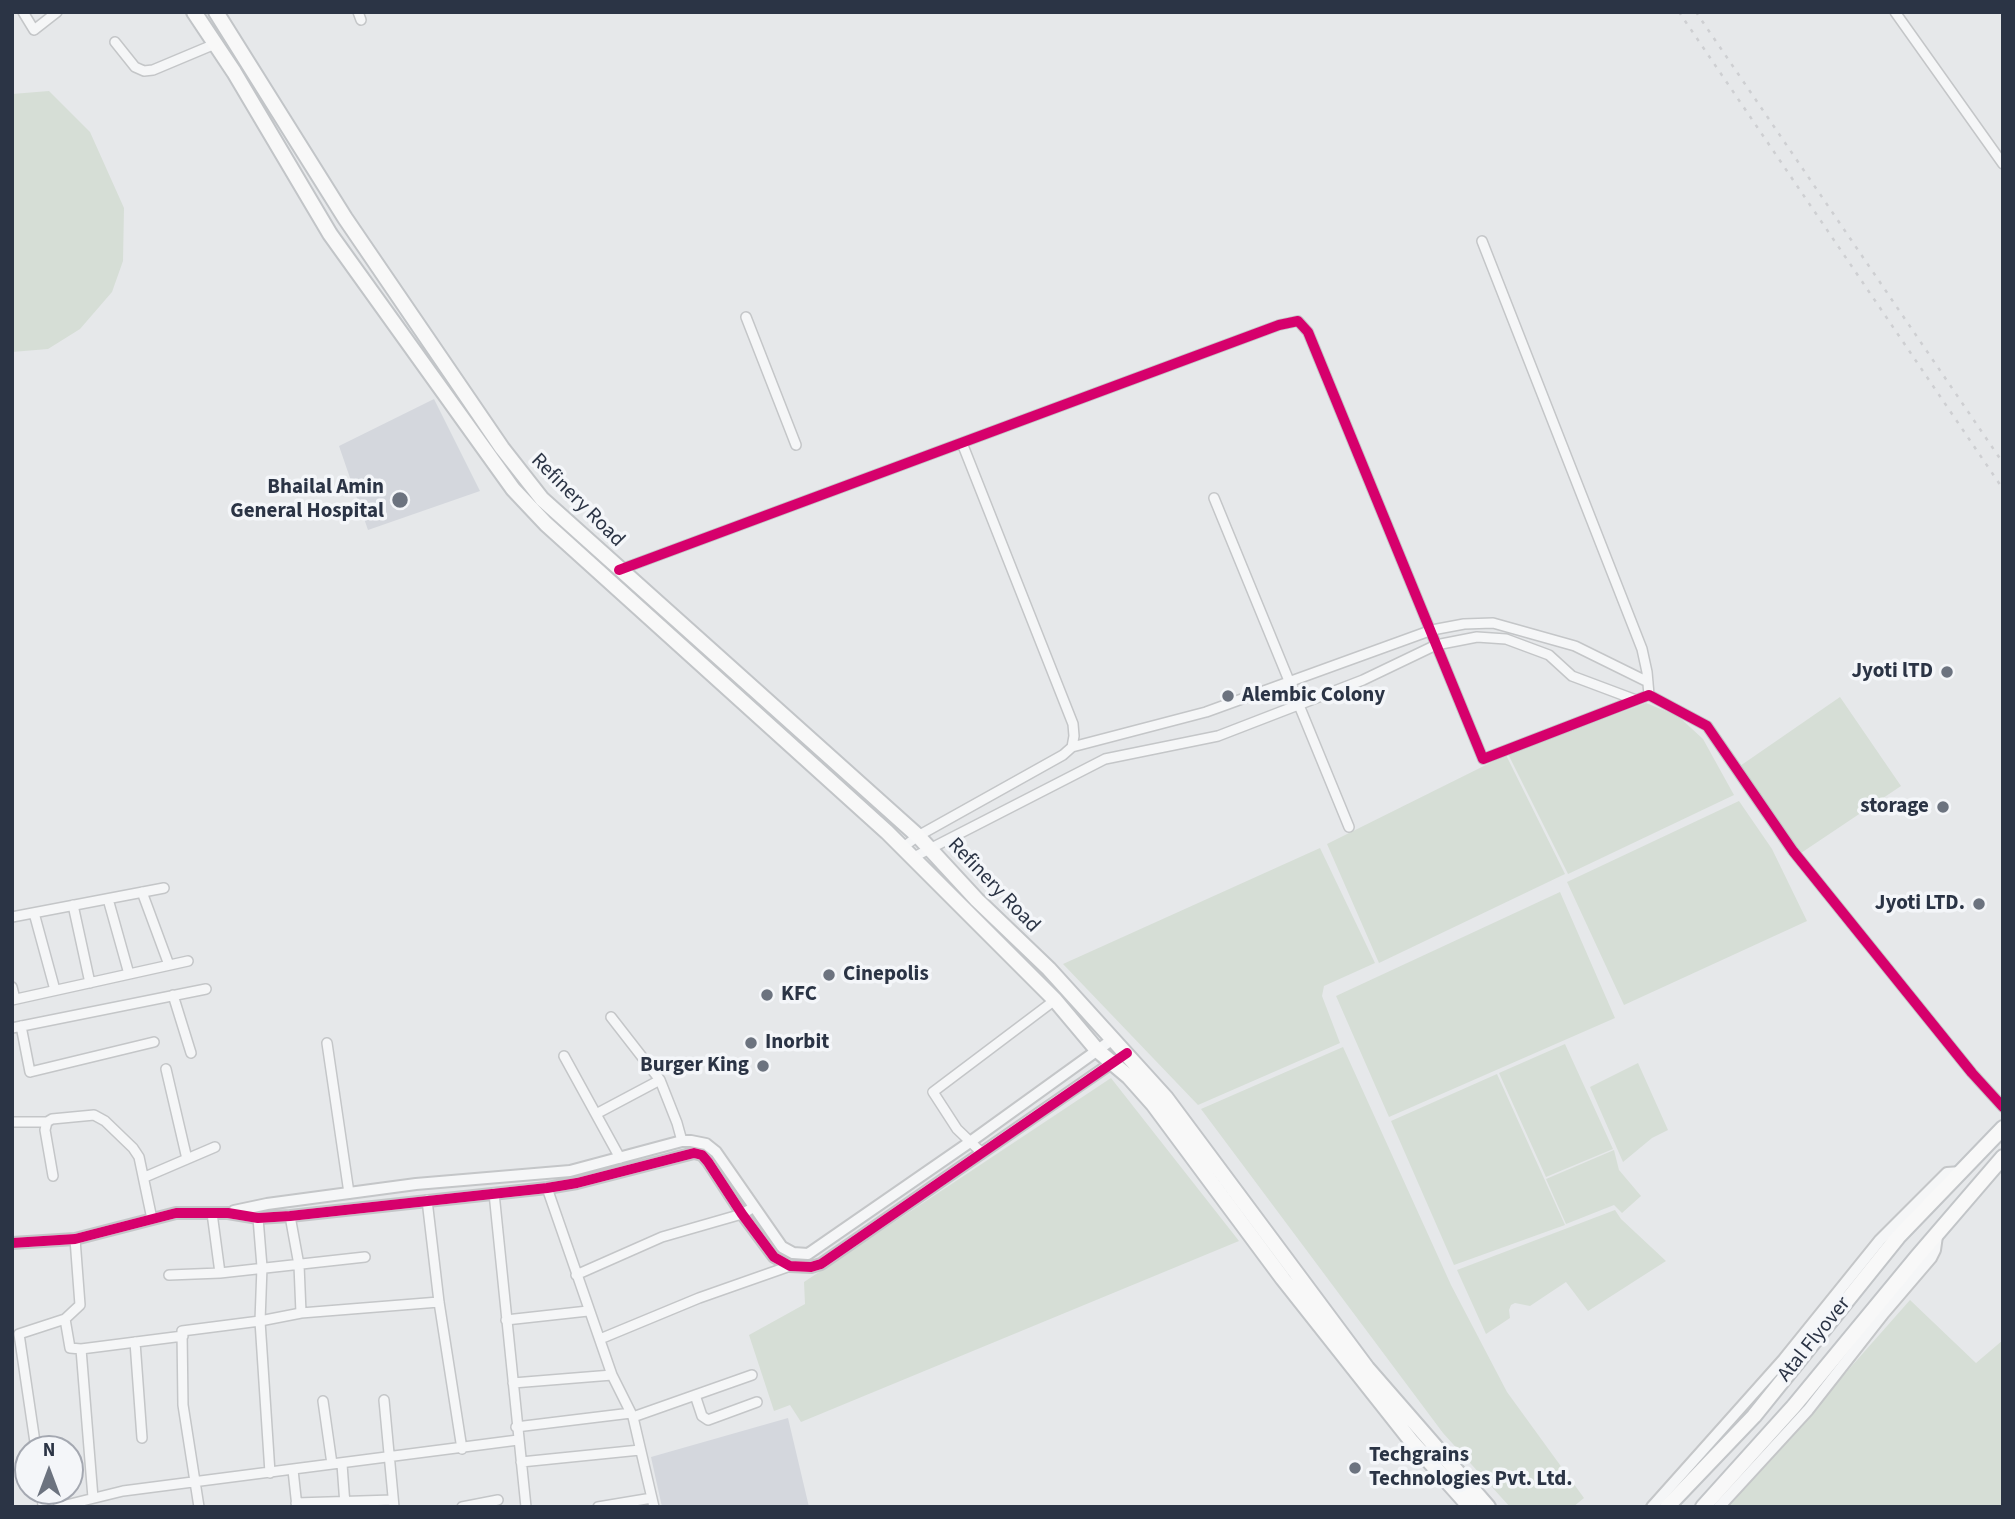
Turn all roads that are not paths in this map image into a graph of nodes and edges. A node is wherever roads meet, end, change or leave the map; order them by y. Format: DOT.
graph roads {
  1 [pos="22,12"];
  2 [pos="57,12"];
  3 [pos="194,12"];
  4 [pos="216,12"];
  5 [pos="1895,12"];
  6 [pos="12,16"];
  7 [pos="115,42"];
  8 [pos="215,44"];
  9 [pos="2003,164"];
  10 [pos="1482,241"];
  11 [pos="746,317"];
  12 [pos="962,443"];
  13 [pos="796,445"];
  14 [pos="1214,498"];
  15 [pos="625,575"];
  16 [pos="618,590"];
  17 [pos="1432,630"];
  18 [pos="1436,645"];
  19 [pos="1290,681"];
  20 [pos="1648,682"];
  21 [pos="1649,695"];
  22 [pos="1636,700"];
  23 [pos="1301,704"];
  24 [pos="1072,747"];
  25 [pos="1349,827"];
  26 [pos="918,836"];
  27 [pos="929,848"];
  28 [pos="907,853"];
  29 [pos="164,888"];
  30 [pos="142,892"];
  31 [pos="108,899"];
  32 [pos="73,905"];
  33 [pos="34,913"];
  34 [pos="12,917"];
  35 [pos="188,961"];
  36 [pos="169,965"];
  37 [pos="129,974"];
  38 [pos="90,983"];
  39 [pos="12,988"];
  40 [pos="206,989"];
  41 [pos="55,990"];
  42 [pos="173,995"];
  43 [pos="14,1000"];
  44 [pos="1055,1000"];
  45 [pos="611,1017"];
  46 [pos="17,1027"];
  47 [pos="1113,1039"];
  48 [pos="154,1042"];
  49 [pos="327,1043"];
  50 [pos="1097,1050"];
  51 [pos="1127,1053"];
  52 [pos="191,1054"];
  53 [pos="564,1056"];
  54 [pos="1114,1065"];
  55 [pos="166,1069"];
  56 [pos="660,1080"];
  57 [pos="2003,1107"];
  58 [pos="596,1114"];
  59 [pos="12,1122"];
  60 [pos="47,1122"];
  61 [pos="2003,1128"];
  62 [pos="681,1141"];
  63 [pos="970,1142"];
  64 [pos="215,1147"];
  65 [pos="982,1153"];
  66 [pos="2003,1157"];
  67 [pos="620,1158"];
  68 [pos="187,1159"];
  69 [pos="1961,1172"];
  70 [pos="53,1176"];
  71 [pos="145,1177"];
  72 [pos="547,1188"];
  73 [pos="349,1193"];
  74 [pos="494,1193"];
  75 [pos="427,1200"];
  76 [pos="754,1207"];
  77 [pos="212,1213"];
  78 [pos="228,1213"];
  79 [pos="742,1214"];
  80 [pos="289,1216"];
  81 [pos="258,1218"];
  82 [pos="152,1219"];
  83 [pos="1937,1236"];
  84 [pos="75,1239"];
  85 [pos="12,1243"];
  86 [pos="365,1257"];
  87 [pos="299,1265"];
  88 [pos="790,1266"];
  89 [pos="262,1268"];
  90 [pos="220,1273"];
  91 [pos="169,1275"];
  92 [pos="576,1275"];
  93 [pos="439,1303"];
  94 [pos="588,1311"];
  95 [pos="301,1313"];
  96 [pos="65,1319"];
  97 [pos="506,1320"];
  98 [pos="260,1321"];
  99 [pos="1334,1334"];
  100 [pos="183,1336"];
  101 [pos="600,1339"];
  102 [pos="135,1342"];
  103 [pos="81,1349"];
  104 [pos="612,1375"];
  105 [pos="752,1375"];
  106 [pos="513,1383"];
  107 [pos="695,1395"];
  108 [pos="384,1400"];
  109 [pos="323,1402"];
  110 [pos="757,1402"];
  111 [pos="632,1415"];
  112 [pos="516,1427"];
  113 [pos="34,1435"];
  114 [pos="142,1438"];
  115 [pos="518,1440"];
  116 [pos="462,1449"];
  117 [pos="640,1450"];
  118 [pos="390,1457"];
  119 [pos="521,1462"];
  120 [pos="337,1464"];
  121 [pos="293,1470"];
  122 [pos="270,1473"];
  123 [pos="1448,1473"];
  124 [pos="195,1482"];
  125 [pos="93,1498"];
  126 [pos="498,1500"];
  127 [pos="653,1502"];
  128 [pos="394,1503"];
  129 [pos="345,1504"];
  130 [pos="296,1505"];
  131 [pos="58,1507"];
  132 [pos="199,1507"];
  133 [pos="462,1507"];
  134 [pos="526,1507"];
  135 [pos="598,1507"];
  136 [pos="1470,1507"];
  137 [pos="1488,1507"];
  138 [pos="1652,1507"];
  139 [pos="1667,1507"];
  140 [pos="1703,1507"];
  141 [pos="1718,1507"];
  1 -- 2 [label="street"];
  1 -- 6 [label="street"];
  3 -- 8 [label="main road, Refinery Road"];
  4 -- 15 [label="main road, Refinery Road"];
  5 -- 9 [label="street"];
  7 -- 8 [label="street"];
  8 -- 16 [label="main road, Refinery Road"];
  10 -- 20 [label="street"];
  11 -- 13 [label="street"];
  12 -- 15 [label="street"];
  12 -- 17 [label="street"];
  12 -- 24 [label="street"];
  14 -- 19 [label="street"];
  15 -- 16 [label="main road"];
  15 -- 26 [label="main road, Refinery Road"];
  16 -- 28 [label="main road, Refinery Road"];
  17 -- 18 [label="street"];
  17 -- 19 [label="street"];
  17 -- 20 [label="street"];
  18 -- 22 [label="street"];
  18 -- 22 [label="street"];
  18 -- 23 [label="street"];
  19 -- 23 [label="street"];
  19 -- 24 [label="street"];
  20 -- 21 [label="street"];
  21 -- 22 [label="street"];
  21 -- 57 [label="street"];
  23 -- 25 [label="street"];
  23 -- 27 [label="street"];
  24 -- 26 [label="street"];
  26 -- 27 [label="main road, Refinery Road"];
  26 -- 28 [label="street"];
  27 -- 28 [label="street"];
  27 -- 47 [label="main road, Refinery Road"];
  28 -- 44 [label="main road, Refinery Road"];
  29 -- 30 [label="street"];
  30 -- 31 [label="street"];
  30 -- 36 [label="street"];
  31 -- 32 [label="street"];
  31 -- 37 [label="street"];
  32 -- 33 [label="street"];
  32 -- 38 [label="street"];
  33 -- 34 [label="street"];
  33 -- 41 [label="street"];
  35 -- 36 [label="street"];
  36 -- 37 [label="street"];
  37 -- 38 [label="street"];
  38 -- 41 [label="street"];
  39 -- 43 [label="street"];
  40 -- 42 [label="street"];
  41 -- 43 [label="street"];
  42 -- 46 [label="street"];
  42 -- 52 [label="street"];
  44 -- 50 [label="main road, Refinery Road"];
  44 -- 63 [label="street"];
  45 -- 56 [label="street"];
  46 -- 48 [label="street"];
  47 -- 50 [label="street"];
  47 -- 51 [label="main road, Refinery Road"];
  49 -- 73 [label="street"];
  50 -- 54 [label="main road, Refinery Road"];
  50 -- 63 [label="street"];
  51 -- 54 [label="street"];
  51 -- 99 [label="main road, Refinery Road"];
  53 -- 58 [label="street"];
  54 -- 65 [label="street"];
  54 -- 99 [label="main road, Refinery Road"];
  55 -- 68 [label="street"];
  56 -- 58 [label="street"];
  56 -- 62 [label="street"];
  58 -- 67 [label="street"];
  59 -- 60 [label="street"];
  60 -- 70 [label="street"];
  60 -- 71 [label="street"];
  61 -- 69 [label="main road, Atal Flyover"];
  62 -- 67 [label="street"];
  62 -- 76 [label="street"];
  63 -- 65 [label="street"];
  63 -- 76 [label="street"];
  64 -- 68 [label="street"];
  65 -- 88 [label="street"];
  66 -- 83 [label="main road, Atal Flyover"];
  67 -- 73 [label="street"];
  68 -- 71 [label="street"];
  69 -- 138 [label="street"];
  69 -- 139 [label="main road, Atal Flyover"];
  71 -- 82 [label="street"];
  72 -- 74 [label="street"];
  72 -- 79 [label="street"];
  72 -- 92 [label="street"];
  73 -- 78 [label="street"];
  74 -- 75 [label="street"];
  74 -- 97 [label="street"];
  75 -- 80 [label="street"];
  75 -- 93 [label="street"];
  76 -- 79 [label="street"];
  77 -- 78 [label="street"];
  77 -- 82 [label="street"];
  77 -- 90 [label="street"];
  78 -- 81 [label="street"];
  79 -- 88 [label="street"];
  79 -- 92 [label="street"];
  80 -- 81 [label="street"];
  80 -- 87 [label="street"];
  81 -- 89 [label="street"];
  82 -- 84 [label="street"];
  83 -- 140 [label="main road, Atal Flyover"];
  83 -- 141 [label="street"];
  84 -- 85 [label="street"];
  84 -- 96 [label="street"];
  86 -- 87 [label="street"];
  87 -- 89 [label="street"];
  87 -- 95 [label="street"];
  88 -- 101 [label="street"];
  89 -- 90 [label="street"];
  89 -- 98 [label="street"];
  90 -- 91 [label="street"];
  92 -- 94 [label="street"];
  93 -- 95 [label="street"];
  93 -- 116 [label="street"];
  94 -- 97 [label="street"];
  94 -- 101 [label="street"];
  95 -- 98 [label="street"];
  96 -- 103 [label="street"];
  96 -- 113 [label="street"];
  97 -- 106 [label="street"];
  98 -- 100 [label="street"];
  98 -- 122 [label="street"];
  99 -- 123 [label="main road"];
  100 -- 102 [label="street"];
  100 -- 124 [label="street"];
  101 -- 104 [label="street"];
  102 -- 103 [label="street"];
  102 -- 114 [label="street"];
  103 -- 125 [label="street"];
  104 -- 106 [label="street"];
  104 -- 111 [label="street"];
  105 -- 107 [label="street"];
  106 -- 112 [label="street"];
  107 -- 110 [label="street"];
  107 -- 111 [label="street"];
  108 -- 118 [label="street"];
  109 -- 120 [label="street"];
  111 -- 112 [label="street"];
  111 -- 117 [label="street"];
  112 -- 115 [label="street"];
  115 -- 116 [label="street"];
  115 -- 119 [label="street"];
  116 -- 118 [label="street"];
  117 -- 119 [label="street"];
  117 -- 127 [label="street"];
  118 -- 120 [label="street"];
  118 -- 128 [label="street"];
  119 -- 134 [label="street"];
  120 -- 121 [label="street"];
  120 -- 129 [label="street"];
  121 -- 122 [label="street"];
  121 -- 130 [label="street"];
  122 -- 124 [label="street"];
  123 -- 136 [label="main road"];
  123 -- 137 [label="main road"];
  124 -- 125 [label="street"];
  124 -- 132 [label="street"];
  125 -- 131 [label="street"];
  126 -- 133 [label="street"];
  127 -- 135 [label="street"];
  128 -- 129 [label="street"];
  129 -- 130 [label="street"];
}
